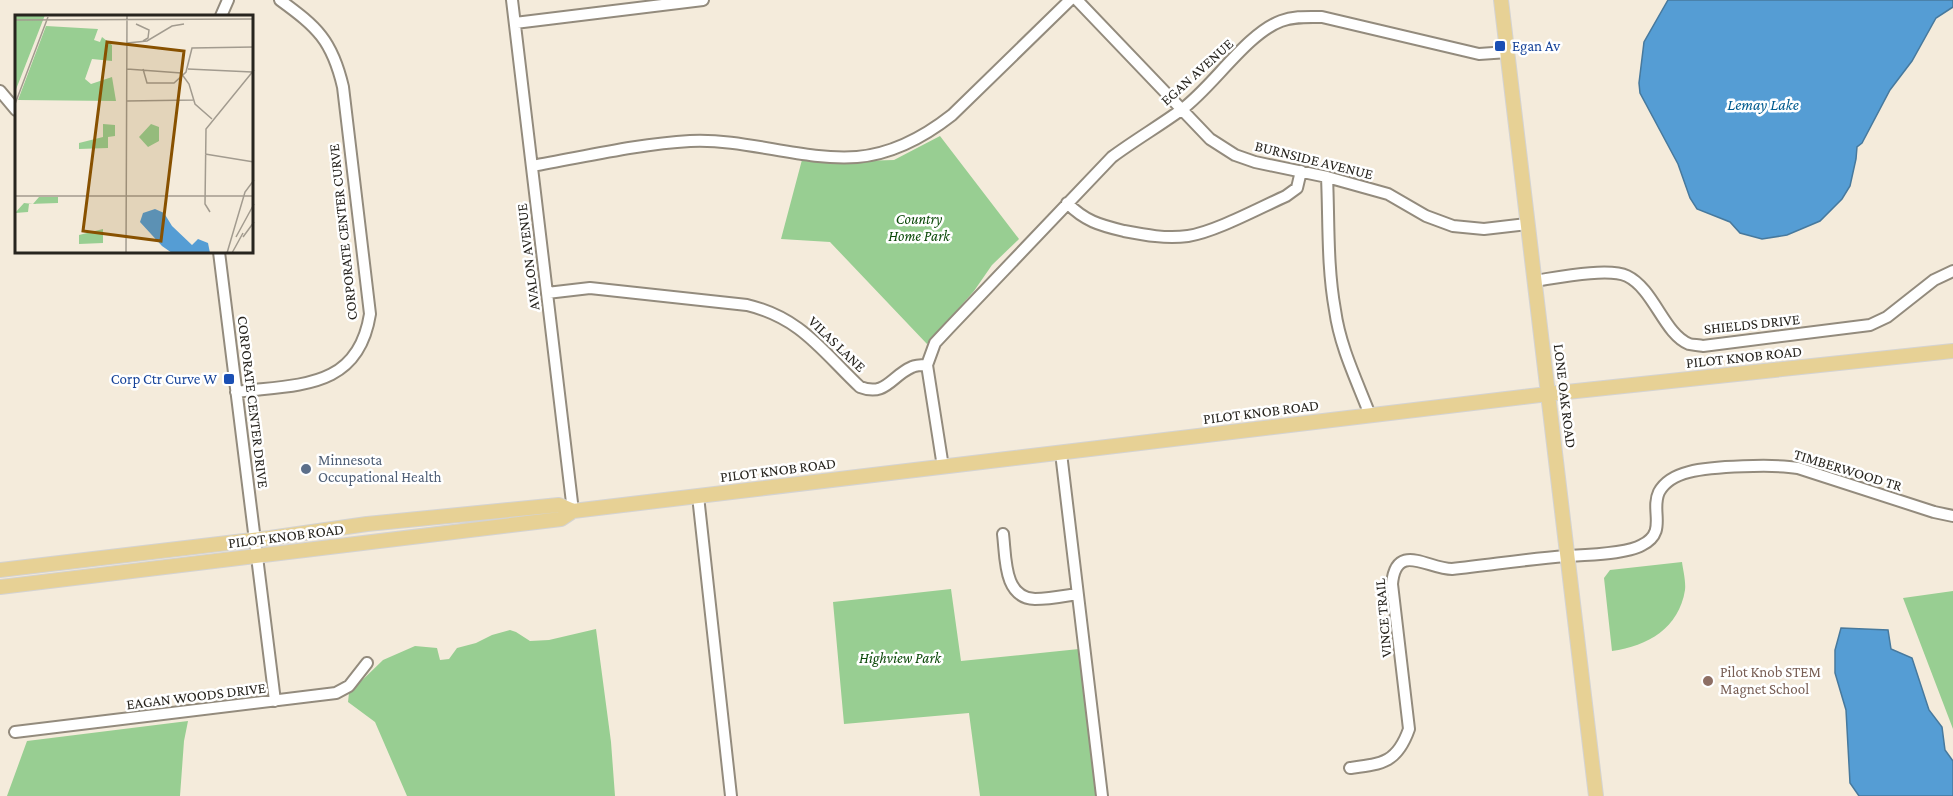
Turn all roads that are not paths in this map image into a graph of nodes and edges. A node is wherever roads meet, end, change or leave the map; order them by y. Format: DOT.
graph roads {
  1 [pos="228,0"];
  2 [pos="280,0"];
  3 [pos="512,0"];
  4 [pos="703,0"];
  5 [pos="1070,0"];
  6 [pos="1077,0"];
  7 [pos="1501,0"];
  8 [pos="221,15"];
  9 [pos="515,23"];
  10 [pos="1508,52"];
  11 [pos="0,91"];
  12 [pos="15,109"];
  13 [pos="1183,109"];
  14 [pos="532,166"];
  15 [pos="1301,171"];
  16 [pos="1327,177"];
  17 [pos="1067,203"];
  18 [pos="1527,224"];
  19 [pos="219,254"];
  20 [pos="1953,271"];
  21 [pos="1534,281"];
  22 [pos="548,293"];
  23 [pos="1953,351"];
  24 [pos="927,365"];
  25 [pos="236,392"];
  26 [pos="1548,394"];
  27 [pos="1370,415"];
  28 [pos="1061,453"];
  29 [pos="944,467"];
  30 [pos="698,496"];
  31 [pos="497,511"];
  32 [pos="573,511"];
  33 [pos="1953,516"];
  34 [pos="499,527"];
  35 [pos="1003,534"];
  36 [pos="255,539"];
  37 [pos="257,556"];
  38 [pos="1568,556"];
  39 [pos="0,570"];
  40 [pos="0,587"];
  41 [pos="1077,594"];
  42 [pos="367,663"];
  43 [pos="275,701"];
  44 [pos="15,732"];
  45 [pos="1350,768"];
  46 [pos="731,796"];
  47 [pos="1102,796"];
  48 [pos="1596,796"];
  1 -- 8 [label="street"];
  2 -- 25 [label="street, CORPORATE CENTER CURVE"];
  3 -- 9 [label="street, AVALON AVENUE"];
  4 -- 9 [label="street"];
  5 -- 14 [label="street"];
  6 -- 13 [label="street, BURNSIDE AVENUE"];
  7 -- 10 [label="main road, LONE OAK ROAD"];
  9 -- 14 [label="street, AVALON AVENUE"];
  10 -- 13 [label="street, EGAN AVENUE"];
  10 -- 18 [label="main road, LONE OAK ROAD"];
  11 -- 12 [label="street"];
  13 -- 15 [label="street, BURNSIDE AVENUE"];
  13 -- 17 [label="street, EGAN AVENUE"];
  14 -- 22 [label="street, AVALON AVENUE"];
  15 -- 16 [label="street, BURNSIDE AVENUE"];
  15 -- 17 [label="street"];
  16 -- 18 [label="street, BURNSIDE AVENUE"];
  16 -- 27 [label="street"];
  17 -- 24 [label="street, EGAN AVENUE"];
  18 -- 21 [label="main road, LONE OAK ROAD"];
  19 -- 25 [label="street, CORPORATE CENTER DRIVE"];
  20 -- 21 [label="street, SHIELDS DRIVE"];
  21 -- 26 [label="main road, LONE OAK ROAD"];
  22 -- 24 [label="street, VILAS LANE"];
  22 -- 32 [label="street, AVALON AVENUE"];
  23 -- 26 [label="main road, PILOT KNOB ROAD"];
  24 -- 29 [label="street"];
  25 -- 36 [label="street, CORPORATE CENTER DRIVE"];
  26 -- 27 [label="main road, PILOT KNOB ROAD"];
  26 -- 38 [label="main road, LONE OAK ROAD"];
  27 -- 28 [label="main road, PILOT KNOB ROAD"];
  28 -- 29 [label="main road, PILOT KNOB ROAD"];
  28 -- 41 [label="street"];
  29 -- 30 [label="main road, PILOT KNOB ROAD"];
  30 -- 32 [label="main road, PILOT KNOB ROAD"];
  30 -- 46 [label="street"];
  31 -- 32 [label="main road, PILOT KNOB ROAD"];
  31 -- 34 [label="street"];
  31 -- 36 [label="main road, PILOT KNOB ROAD"];
  32 -- 34 [label="main road, PILOT KNOB ROAD"];
  33 -- 38 [label="street, TIMBERWOOD TR"];
  34 -- 37 [label="main road, PILOT KNOB ROAD"];
  35 -- 41 [label="street"];
  36 -- 37 [label="street, CORPORATE CENTER DRIVE"];
  36 -- 39 [label="main road, PILOT KNOB ROAD"];
  37 -- 40 [label="main road, PILOT KNOB ROAD"];
  37 -- 43 [label="street, CORPORATE CENTER DRIVE"];
  38 -- 45 [label="street, VINCE TRAIL"];
  38 -- 48 [label="main road, LONE OAK ROAD"];
  41 -- 47 [label="street"];
  42 -- 43 [label="street, EAGAN WOODS DRIVE"];
  43 -- 44 [label="street, EAGAN WOODS DRIVE"];
}
